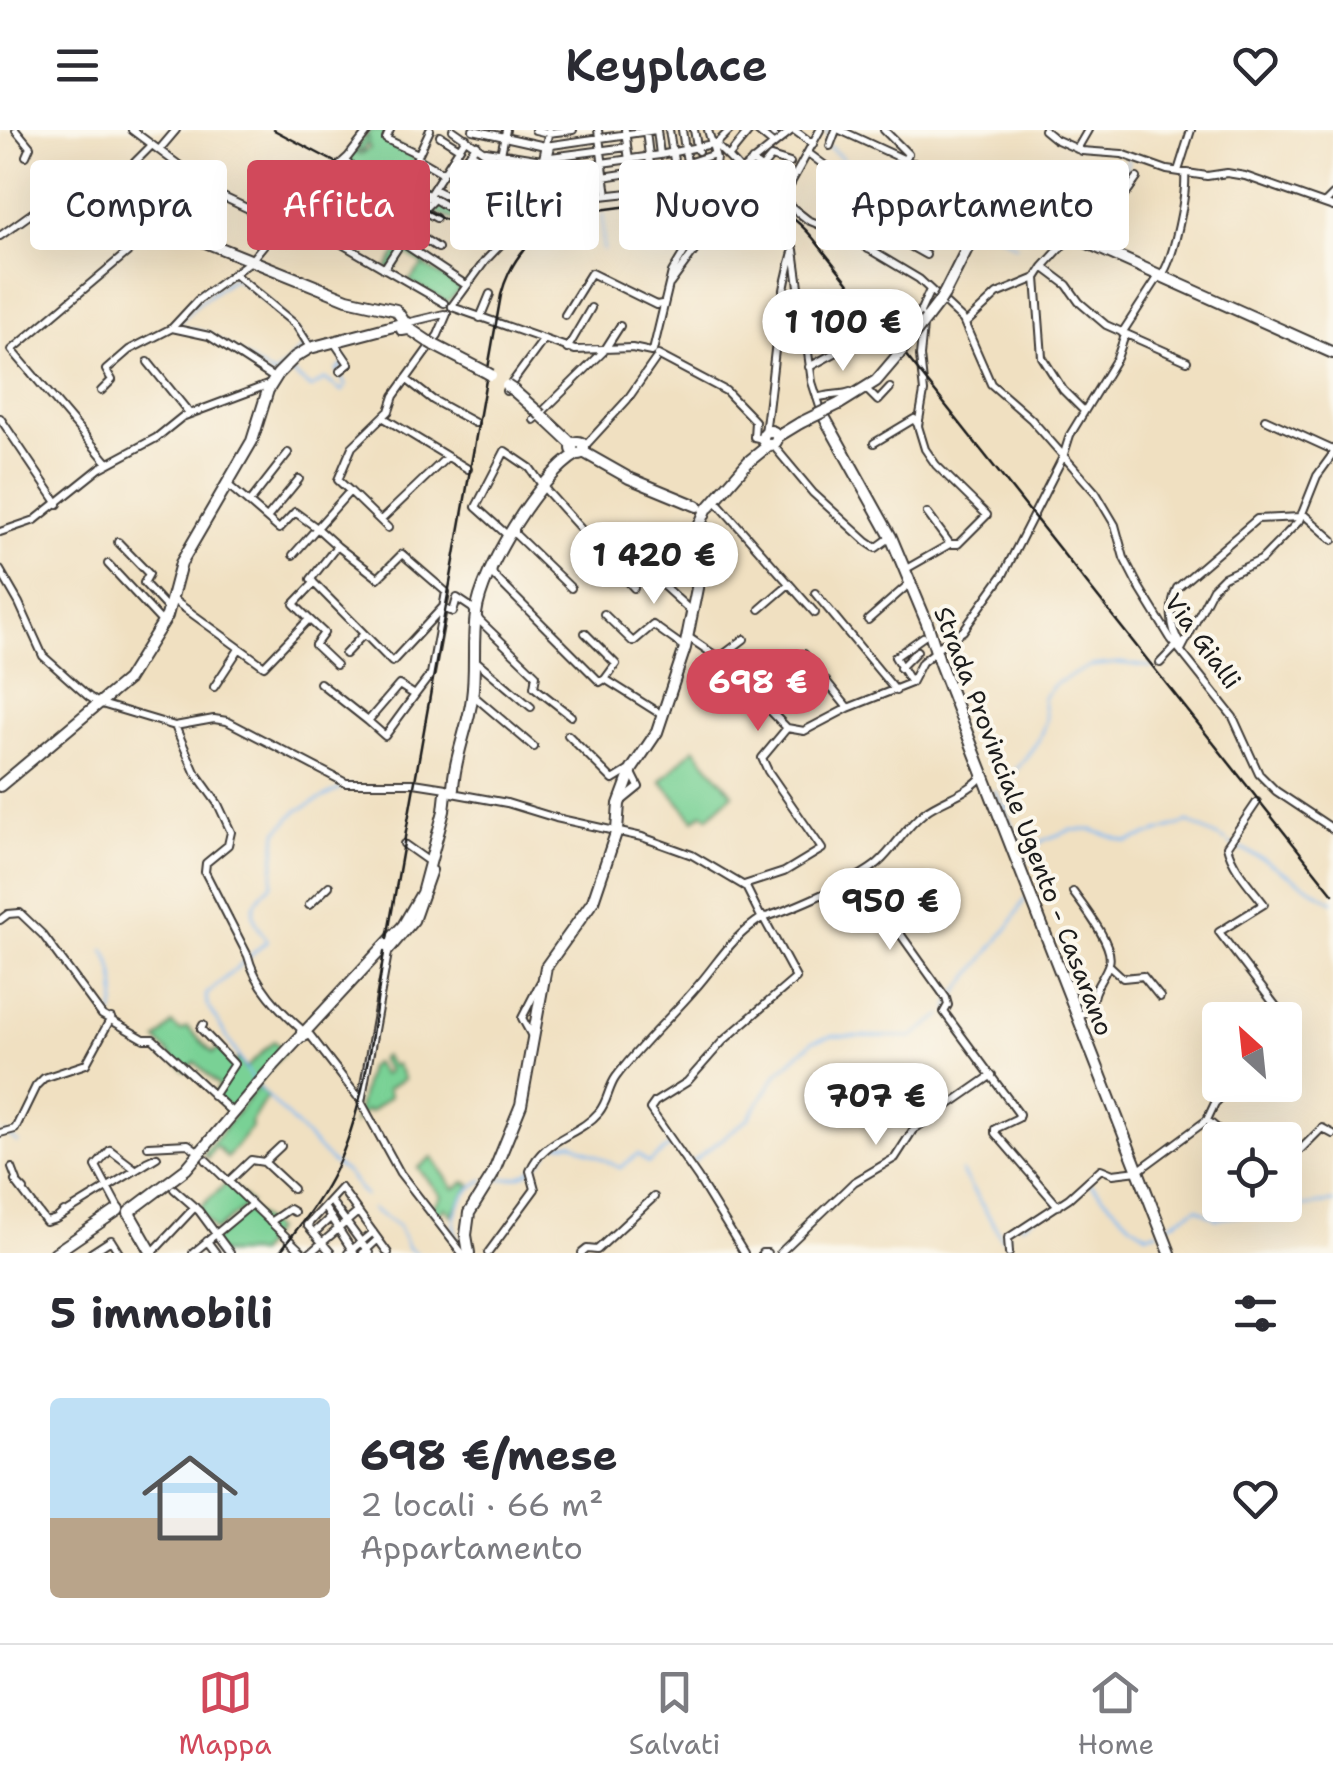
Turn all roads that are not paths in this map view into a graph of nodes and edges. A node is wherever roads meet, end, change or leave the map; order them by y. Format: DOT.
graph roads {
  1 [pos="16,130"];
  2 [pos="132,130"];
  3 [pos="176,130"];
  4 [pos="365,130"];
  5 [pos="390,130"];
  6 [pos="430,130"];
  7 [pos="453,130"];
  8 [pos="534,130"];
  9 [pos="574,130"];
  10 [pos="656,130"];
  11 [pos="670,130"];
  12 [pos="682,130"];
  13 [pos="694,130"];
  14 [pos="708,130"];
  15 [pos="730,130"];
  16 [pos="753,130"];
  17 [pos="793,130"];
  18 [pos="820,130"];
  19 [pos="843,130"];
  20 [pos="884,130"];
  21 [pos="1044,130"];
  22 [pos="1088,130"];
  23 [pos="1192,130"];
  24 [pos="548,131"];
  25 [pos="646,131"];
  26 [pos="625,132"];
  27 [pos="467,134"];
  28 [pos="505,134"];
  29 [pos="599,134"];
  30 [pos="804,134"];
  31 [pos="440,136"];
  32 [pos="576,142"];
  33 [pos="773,144"];
  34 [pos="813,144"];
  35 [pos="478,146"];
  36 [pos="548,146"];
  37 [pos="830,146"];
  38 [pos="627,147"];
  39 [pos="155,148"];
  40 [pos="459,148"];
  41 [pos="714,148"];
  42 [pos="1077,149"];
  43 [pos="601,150"];
  44 [pos="684,150"];
  45 [pos="698,152"];
  46 [pos="578,153"];
  47 [pos="673,153"];
  48 [pos="808,153"];
  49 [pos="660,155"];
  50 [pos="726,155"];
  51 [pos="26,156"];
  52 [pos="418,156"];
  53 [pos="468,156"];
  54 [pos="500,156"];
  55 [pos="649,157"];
  56 [pos="529,158"];
  57 [pos="904,159"];
  58 [pos="141,160"];
  59 [pos="172,160"];
  60 [pos="345,160"];
  61 [pos="416,160"];
  62 [pos="465,160"];
  63 [pos="473,160"];
  64 [pos="504,160"];
  65 [pos="546,160"];
  66 [pos="579,160"];
  67 [pos="629,160"];
  68 [pos="649,160"];
  69 [pos="674,160"];
  70 [pos="686,160"];
  71 [pos="691,160"];
  72 [pos="714,160"];
  73 [pos="731,160"];
  74 [pos="753,160"];
  75 [pos="817,160"];
  76 [pos="619,161"];
  77 [pos="599,163"];
  78 [pos="602,163"];
  79 [pos="445,170"];
  80 [pos="450,170"];
  81 [pos="1182,172"];
  82 [pos="619,174"];
  83 [pos="796,176"];
  84 [pos="604,177"];
  85 [pos="599,178"];
  86 [pos="1136,178"];
  87 [pos="1129,188"];
  88 [pos="599,193"];
  89 [pos="1333,194"];
  90 [pos="430,198"];
  91 [pos="450,203"];
  92 [pos="1329,205"];
  93 [pos="30,215"];
  94 [pos="430,215"];
  95 [pos="436,218"];
  96 [pos="0,236"];
  97 [pos="430,241"];
  98 [pos="438,248"];
  99 [pos="126,250"];
  100 [pos="225,250"];
  101 [pos="259,250"];
  102 [pos="352,250"];
  103 [pos="396,250"];
  104 [pos="413,250"];
  105 [pos="497,250"];
  106 [pos="695,250"];
  107 [pos="794,250"];
  108 [pos="870,250"];
  109 [pos="917,250"];
  110 [pos="966,250"];
  111 [pos="1058,250"];
  112 [pos="1105,250"];
  113 [pos="926,255"];
  114 [pos="796,262"];
  115 [pos="1043,267"];
  116 [pos="384,269"];
  117 [pos="788,270"];
  118 [pos="797,272"];
  119 [pos="234,274"];
  120 [pos="1159,275"];
  121 [pos="1036,278"];
  122 [pos="466,285"];
  123 [pos="930,290"];
  124 [pos="490,294"];
  125 [pos="662,304"];
  126 [pos="447,308"];
  127 [pos="591,308"];
  128 [pos="565,316"];
  129 [pos="480,318"];
  130 [pos="848,323"];
  131 [pos="966,324"];
  132 [pos="405,326"];
  133 [pos="620,326"];
  134 [pos="172,328"];
  135 [pos="881,328"];
  136 [pos="1124,334"];
  137 [pos="544,339"];
  138 [pos="334,342"];
  139 [pos="806,346"];
  140 [pos="310,348"];
  141 [pos="567,348"];
  142 [pos="604,351"];
  143 [pos="1333,353"];
  144 [pos="652,355"];
  145 [pos="1187,361"];
  146 [pos="148,362"];
  147 [pos="809,366"];
  148 [pos="340,371"];
  149 [pos="406,380"];
  150 [pos="272,381"];
  151 [pos="890,388"];
  152 [pos="509,389"];
  153 [pos="101,391"];
  154 [pos="816,398"];
  155 [pos="822,412"];
  156 [pos="1084,412"];
  157 [pos="190,414"];
  158 [pos="538,416"];
  159 [pos="0,418"];
  160 [pos="384,418"];
  161 [pos="1266,419"];
  162 [pos="475,422"];
  163 [pos="919,424"];
  164 [pos="768,437"];
  165 [pos="874,443"];
  166 [pos="578,448"];
  167 [pos="1333,452"];
  168 [pos="288,453"];
  169 [pos="447,456"];
  170 [pos="1063,456"];
  171 [pos="108,463"];
  172 [pos="468,469"];
  173 [pos="299,479"];
  174 [pos="227,484"];
  175 [pos="543,484"];
  176 [pos="350,491"];
  177 [pos="250,503"];
  178 [pos="58,504"];
  179 [pos="704,505"];
  180 [pos="928,512"];
  181 [pos="1301,515"];
  182 [pos="267,518"];
  183 [pos="381,520"];
  184 [pos="317,528"];
  185 [pos="388,528"];
  186 [pos="514,529"];
  187 [pos="0,532"];
  188 [pos="889,537"];
  189 [pos="1333,540"];
  190 [pos="507,541"];
  191 [pos="118,542"];
  192 [pos="950,544"];
  193 [pos="338,546"];
  194 [pos="294,555"];
  195 [pos="636,561"];
  196 [pos="108,564"];
  197 [pos="491,568"];
  198 [pos="0,570"];
  199 [pos="904,570"];
  200 [pos="314,583"];
  201 [pos="789,584"];
  202 [pos="908,585"];
  203 [pos="570,588"];
  204 [pos="634,588"];
  205 [pos="815,593"];
  206 [pos="171,604"];
  207 [pos="445,608"];
  208 [pos="760,609"];
  209 [pos="693,612"];
  210 [pos="814,613"];
  211 [pos="476,614"];
  212 [pos="604,614"];
  213 [pos="309,619"];
  214 [pos="868,620"];
  215 [pos="163,623"];
  216 [pos="585,633"];
  217 [pos="364,634"];
  218 [pos="923,637"];
  219 [pos="744,639"];
  220 [pos="686,642"];
  221 [pos="1178,648"];
  222 [pos="240,649"];
  223 [pos="917,650"];
  224 [pos="935,651"];
  225 [pos="345,654"];
  226 [pos="774,654"];
  227 [pos="804,654"];
  228 [pos="719,658"];
  229 [pos="474,660"];
  230 [pos="1160,663"];
  231 [pos="336,665"];
  232 [pos="900,668"];
  233 [pos="605,678"];
  234 [pos="741,679"];
  235 [pos="320,683"];
  236 [pos="911,683"];
  237 [pos="214,686"];
  238 [pos="896,691"];
  239 [pos="415,695"];
  240 [pos="473,696"];
  241 [pos="99,703"];
  242 [pos="532,707"];
  243 [pos="848,708"];
  244 [pos="571,716"];
  245 [pos="662,716"];
  246 [pos="368,721"];
  247 [pos="175,726"];
  248 [pos="787,728"];
  249 [pos="568,734"];
  250 [pos="534,747"];
  251 [pos="632,771"];
  252 [pos="982,781"];
  253 [pos="0,786"];
  254 [pos="1268,786"];
  255 [pos="449,791"];
  256 [pos="1333,828"];
  257 [pos="616,831"];
  258 [pos="439,832"];
  259 [pos="404,844"];
  260 [pos="428,861"];
  261 [pos="859,876"];
  262 [pos="744,885"];
  263 [pos="329,886"];
  264 [pos="1074,892"];
  265 [pos="309,905"];
  266 [pos="763,916"];
  267 [pos="0,920"];
  268 [pos="395,927"];
  269 [pos="1109,965"];
  270 [pos="1160,997"];
  271 [pos="1273,1002"];
  272 [pos="1078,1017"];
  273 [pos="112,1018"];
  274 [pos="203,1025"];
  275 [pos="299,1039"];
  276 [pos="992,1076"];
  277 [pos="213,1096"];
  278 [pos="359,1099"];
  279 [pos="1216,1102"];
  280 [pos="233,1114"];
  281 [pos="1207,1120"];
  282 [pos="1210,1122"];
  283 [pos="0,1133"];
  284 [pos="1333,1134"];
  285 [pos="148,1146"];
  286 [pos="282,1146"];
  287 [pos="1302,1148"];
  288 [pos="201,1155"];
  289 [pos="146,1162"];
  290 [pos="264,1162"];
  291 [pos="12,1168"];
  292 [pos="135,1168"];
  293 [pos="1138,1171"];
  294 [pos="229,1182"];
  295 [pos="107,1185"];
  296 [pos="174,1188"];
  297 [pos="293,1190"];
  298 [pos="654,1197"];
  299 [pos="350,1200"];
  300 [pos="327,1203"];
  301 [pos="252,1204"];
  302 [pos="1058,1205"];
  303 [pos="195,1208"];
  304 [pos="123,1210"];
  305 [pos="294,1212"];
  306 [pos="358,1212"];
  307 [pos="334,1214"];
  308 [pos="270,1222"];
  309 [pos="346,1222"];
  310 [pos="339,1229"];
  311 [pos="314,1233"];
  312 [pos="216,1234"];
  313 [pos="375,1235"];
  314 [pos="207,1241"];
  315 [pos="361,1242"];
  316 [pos="322,1243"];
  317 [pos="351,1252"];
  318 [pos="366,1252"];
  319 [pos="385,1252"];
  320 [pos="464,1252"];
  321 [pos="55,1253"];
  322 [pos="91,1253"];
  323 [pos="119,1253"];
  324 [pos="151,1253"];
  325 [pos="193,1253"];
  326 [pos="216,1253"];
  327 [pos="230,1253"];
  328 [pos="307,1253"];
  329 [pos="331,1253"];
  330 [pos="488,1253"];
  331 [pos="582,1253"];
  332 [pos="744,1253"];
  333 [pos="780,1253"];
  334 [pos="1008,1253"];
  335 [pos="1170,1253"];
  1 -- 51 [label="street"];
  2 -- 39 [label="street"];
  3 -- 39 [label="street"];
  4 -- 60 [label="street"];
  5 -- 52 [label="street"];
  6 -- 52 [label="street"];
  7 -- 27 [label="street"];
  8 -- 24 [label="street"];
  9 -- 24 [label="street"];
  9 -- 32 [label="street"];
  10 -- 25 [label="street"];
  10 -- 49 [label="street"];
  11 -- 47 [label="street"];
  12 -- 44 [label="street"];
  13 -- 45 [label="street"];
  14 -- 41 [label="street"];
  15 -- 41 [label="street"];
  16 -- 33 [label="street"];
  16 -- 50 [label="street"];
  17 -- 30 [label="street"];
  17 -- 33 [label="street"];
  18 -- 34 [label="street"];
  19 -- 37 [label="street"];
  19 -- 57 [label="street"];
  20 -- 57 [label="street"];
  21 -- 42 [label="street"];
  22 -- 42 [label="street"];
  23 -- 81 [label="street"];
  24 -- 36 [label="street"];
  25 -- 26 [label="street"];
  25 -- 55 [label="street"];
  26 -- 29 [label="street"];
  26 -- 38 [label="street"];
  27 -- 28 [label="street"];
  27 -- 35 [label="street"];
  27 -- 40 [label="street"];
  28 -- 36 [label="street"];
  28 -- 54 [label="street"];
  29 -- 32 [label="street"];
  29 -- 43 [label="street"];
  30 -- 34 [label="street"];
  31 -- 40 [label="street"];
  32 -- 36 [label="street"];
  32 -- 46 [label="street"];
  33 -- 74 [label="street"];
  34 -- 48 [label="street"];
  35 -- 53 [label="street"];
  35 -- 54 [label="street"];
  36 -- 65 [label="street"];
  38 -- 43 [label="street"];
  38 -- 67 [label="street"];
  39 -- 58 [label="street"];
  39 -- 59 [label="street"];
  40 -- 79 [label="street"];
  41 -- 45 [label="street"];
  41 -- 50 [label="street"];
  41 -- 72 [label="street"];
  42 -- 81 [label="street"];
  43 -- 46 [label="street"];
  43 -- 78 [label="street"];
  44 -- 45 [label="street"];
  44 -- 47 [label="street"];
  44 -- 70 [label="street"];
  45 -- 71 [label="street"];
  46 -- 65 [label="street"];
  46 -- 66 [label="street"];
  47 -- 49 [label="street"];
  47 -- 69 [label="street"];
  48 -- 75 [label="street"];
  48 -- 83 [label="street"];
  49 -- 55 [label="street"];
  50 -- 73 [label="street"];
  52 -- 61 [label="street"];
  52 -- 79 [label="street"];
  53 -- 62 [label="street"];
  53 -- 63 [label="street"];
  54 -- 56 [label="street"];
  54 -- 64 [label="street"];
  55 -- 67 [label="street"];
  55 -- 68 [label="street"];
  56 -- 65 [label="street"];
  76 -- 78 [label="street"];
  77 -- 78 [label="street"];
  78 -- 84 [label="street"];
  79 -- 80 [label="street"];
  79 -- 90 [label="street"];
  81 -- 92 [label="street"];
  81 -- 120 [label="street"];
  82 -- 84 [label="street"];
  84 -- 85 [label="street"];
  84 -- 88 [label="street"];
  86 -- 87 [label="street"];
  89 -- 92 [label="street"];
  90 -- 91 [label="street"];
  93 -- 96 [label="street"];
  94 -- 95 [label="street"];
  97 -- 98 [label="street"];
  99 -- 171 [label="street"];
  100 -- 132 [label="main road"];
  101 -- 119 [label="street"];
  102 -- 116 [label="street"];
  103 -- 116 [label="street"];
  104 -- 122 [label="street"];
  105 -- 122 [label="street"];
  106 -- 144 [label="street"];
  107 -- 114 [label="street"];
  107 -- 117 [label="street"];
  108 -- 123 [label="street"];
  109 -- 113 [label="street"];
  110 -- 164 [label="main road, bridge"];
  111 -- 115 [label="street"];
  112 -- 120 [label="main road"];
  114 -- 117 [label="street"];
  114 -- 118 [label="street"];
  115 -- 121 [label="street"];
  115 -- 136 [label="street"];
  116 -- 126 [label="street"];
  117 -- 118 [label="street"];
  117 -- 164 [label="street"];
  118 -- 139 [label="street"];
  119 -- 134 [label="street"];
  119 -- 140 [label="street"];
  120 -- 136 [label="street"];
  120 -- 143 [label="main road"];
  121 -- 131 [label="street"];
  121 -- 156 [label="street"];
  122 -- 126 [label="street"];
  123 -- 131 [label="street"];
  123 -- 163 [label="street"];
  124 -- 129 [label="street"];
  125 -- 128 [label="street"];
  126 -- 129 [label="street"];
  126 -- 132 [label="street"];
  126 -- 149 [label="street"];
  127 -- 141 [label="street"];
  129 -- 137 [label="street"];
  130 -- 139 [label="street"];
  131 -- 170 [label="street, Via Gialli"];
  132 -- 138 [label="main road"];
  132 -- 152 [label="main road"];
  133 -- 142 [label="street"];
  134 -- 150 [label="street"];
  134 -- 153 [label="street"];
  135 -- 147 [label="street"];
  136 -- 145 [label="street"];
  136 -- 156 [label="street"];
  137 -- 141 [label="street"];
  137 -- 152 [label="street"];
  138 -- 140 [label="main road"];
  138 -- 148 [label="street"];
  139 -- 147 [label="street"];
  140 -- 150 [label="main road"];
  141 -- 142 [label="street"];
  142 -- 144 [label="street"];
  142 -- 158 [label="street"];
  144 -- 164 [label="street"];
  144 -- 166 [label="street"];
  146 -- 157 [label="street"];
  147 -- 154 [label="street"];
  149 -- 160 [label="street"];
  149 -- 162 [label="street"];
  150 -- 157 [label="street"];
  150 -- 174 [label="main road"];
  151 -- 154 [label="street"];
  152 -- 158 [label="main road"];
  154 -- 155 [label="street"];
  155 -- 188 [label="main road, Strada Provinciale Ugento - Casarano"];
  156 -- 170 [label="street"];
  157 -- 171 [label="street"];
  158 -- 166 [label="main road"];
  159 -- 178 [label="street"];
  160 -- 169 [label="street"];
  160 -- 176 [label="street"];
  161 -- 167 [label="street"];
  163 -- 165 [label="street"];
  163 -- 192 [label="street"];
  164 -- 179 [label="main road"];
  164 -- 188 [label="street"];
  166 -- 175 [label="main road"];
  166 -- 179 [label="main road"];
  167 -- 181 [label="street"];
  168 -- 177 [label="street"];
  169 -- 172 [label="street"];
  169 -- 183 [label="street"];
  170 -- 221 [label="street, Via Gialli"];
  170 -- 224 [label="street"];
  171 -- 178 [label="street"];
  173 -- 182 [label="street"];
  174 -- 177 [label="street"];
  174 -- 206 [label="main road"];
  175 -- 186 [label="main road"];
  175 -- 190 [label="street"];
  175 -- 204 [label="street"];
  176 -- 183 [label="street"];
  176 -- 184 [label="street"];
  177 -- 182 [label="street"];
  178 -- 187 [label="street"];
  179 -- 201 [label="street"];
  179 -- 209 [label="main road"];
  180 -- 192 [label="street"];
  181 -- 189 [label="street"];
  181 -- 221 [label="street"];
  181 -- 221 [label="street"];
  182 -- 184 [label="street"];
  183 -- 185 [label="street"];
  184 -- 193 [label="street"];
  184 -- 194 [label="street"];
  186 -- 190 [label="main road"];
  186 -- 203 [label="street"];
  188 -- 199 [label="main road, Strada Provinciale Ugento - Casarano"];
  190 -- 197 [label="main road"];
  191 -- 206 [label="street"];
  192 -- 199 [label="street"];
  193 -- 200 [label="street"];
  193 -- 207 [label="street"];
  195 -- 209 [label="street"];
  196 -- 215 [label="street"];
  197 -- 211 [label="main road"];
  197 -- 233 [label="street"];
  198 -- 241 [label="street"];
  199 -- 202 [label="main road, Strada Provinciale Ugento - Casarano"];
  200 -- 213 [label="street"];
  200 -- 217 [label="street"];
  201 -- 208 [label="street"];
  201 -- 210 [label="street"];
  202 -- 214 [label="street"];
  202 -- 224 [label="main road, Strada Provinciale Ugento - Casarano"];
  205 -- 238 [label="street"];
  206 -- 215 [label="main road"];
  206 -- 222 [label="street"];
  207 -- 211 [label="street"];
  207 -- 217 [label="street"];
  207 -- 239 [label="street"];
  209 -- 220 [label="main road"];
  211 -- 229 [label="main road"];
  211 -- 244 [label="street"];
  212 -- 220 [label="street"];
  213 -- 222 [label="street"];
  213 -- 231 [label="street"];
  215 -- 241 [label="main road"];
  216 -- 233 [label="street"];
  217 -- 225 [label="street"];
  218 -- 232 [label="street"];
  219 -- 228 [label="street"];
  220 -- 228 [label="street"];
  220 -- 245 [label="main road"];
  221 -- 230 [label="street"];
  221 -- 254 [label="street, Via Gialli"];
  222 -- 237 [label="street"];
  223 -- 232 [label="street"];
  224 -- 236 [label="street"];
  224 -- 252 [label="main road, Strada Provinciale Ugento - Casarano"];
  226 -- 234 [label="street"];
  227 -- 243 [label="street"];
  228 -- 234 [label="street"];
  229 -- 240 [label="main road"];
  229 -- 242 [label="street"];
  232 -- 236 [label="street"];
  233 -- 245 [label="street"];
  234 -- 248 [label="street"];
  235 -- 246 [label="street"];
  236 -- 238 [label="street"];
  238 -- 243 [label="street"];
  239 -- 246 [label="street"];
  239 -- 246 [label="street"];
  240 -- 250 [label="street"];
  240 -- 255 [label="main road"];
  241 -- 247 [label="street"];
  241 -- 253 [label="main road"];
  243 -- 248 [label="street"];
  245 -- 251 [label="main road"];
  247 -- 255 [label="street"];
  247 -- 275 [label="street"];
  248 -- 262 [label="street"];
  249 -- 251 [label="street"];
  251 -- 257 [label="main road"];
  252 -- 261 [label="street"];
  252 -- 272 [label="main road, Strada Provinciale Ugento - Casarano"];
  254 -- 256 [label="street, Via Gialli"];
  254 -- 271 [label="street"];
  255 -- 257 [label="street"];
  255 -- 258 [label="main road"];
  257 -- 262 [label="street"];
  257 -- 320 [label="main road"];
  258 -- 260 [label="street"];
  258 -- 275 [label="main road"];
  258 -- 278 [label="street"];
  259 -- 260 [label="street"];
  260 -- 268 [label="street"];
  261 -- 266 [label="street"];
  261 -- 276 [label="street"];
  262 -- 266 [label="street"];
  263 -- 265 [label="street"];
  264 -- 269 [label="street"];
  266 -- 330 [label="street"];
  266 -- 332 [label="street"];
  267 -- 273 [label="street"];
  269 -- 270 [label="street"];
  269 -- 272 [label="street"];
  272 -- 293 [label="main road, Strada Provinciale Ugento - Casarano"];
  273 -- 277 [label="street"];
  273 -- 283 [label="street"];
  274 -- 277 [label="street"];
  275 -- 278 [label="street"];
  275 -- 280 [label="main road"];
  276 -- 302 [label="street"];
  276 -- 333 [label="street"];
  277 -- 280 [label="street"];
  278 -- 320 [label="street"];
  279 -- 281 [label="street"];
  280 -- 288 [label="main road"];
  281 -- 282 [label="street"];
  281 -- 293 [label="street"];
  284 -- 287 [label="street"];
  285 -- 288 [label="street"];
  286 -- 290 [label="street"];
  288 -- 294 [label="street"];
  288 -- 304 [label="main road"];
  289 -- 292 [label="street"];
  290 -- 294 [label="street"];
  290 -- 297 [label="street"];
  291 -- 295 [label="street"];
  292 -- 295 [label="street"];
  292 -- 295 [label="street"];
  293 -- 302 [label="street"];
  293 -- 335 [label="main road, Strada Provinciale Ugento - Casarano"];
  294 -- 301 [label="street"];
  295 -- 304 [label="street"];
  296 -- 303 [label="street"];
  298 -- 331 [label="street"];
  299 -- 300 [label="street"];
  299 -- 306 [label="street"];
  299 -- 307 [label="street"];
  300 -- 307 [label="street"];
  300 -- 311 [label="street"];
  301 -- 308 [label="street"];
  301 -- 312 [label="street"];
  302 -- 334 [label="street"];
  303 -- 312 [label="street"];
  303 -- 324 [label="street"];
  304 -- 321 [label="main road"];
  304 -- 324 [label="main road"];
  305 -- 308 [label="street"];
  306 -- 309 [label="street"];
  306 -- 313 [label="street"];
  307 -- 309 [label="street"];
  307 -- 310 [label="street"];
  307 -- 311 [label="street"];
  308 -- 328 [label="street"];
  309 -- 310 [label="street"];
  309 -- 315 [label="street"];
  310 -- 316 [label="street"];
  310 -- 317 [label="street"];
  311 -- 316 [label="street"];
  312 -- 314 [label="street"];
  312 -- 327 [label="street"];
  313 -- 315 [label="street"];
  313 -- 318 [label="street"];
  313 -- 319 [label="street"];
  314 -- 325 [label="street"];
  314 -- 326 [label="street"];
  315 -- 317 [label="street"];
  315 -- 318 [label="street"];
  316 -- 328 [label="street"];
  316 -- 329 [label="street"];
  322 -- 323 [label="street"];
}
